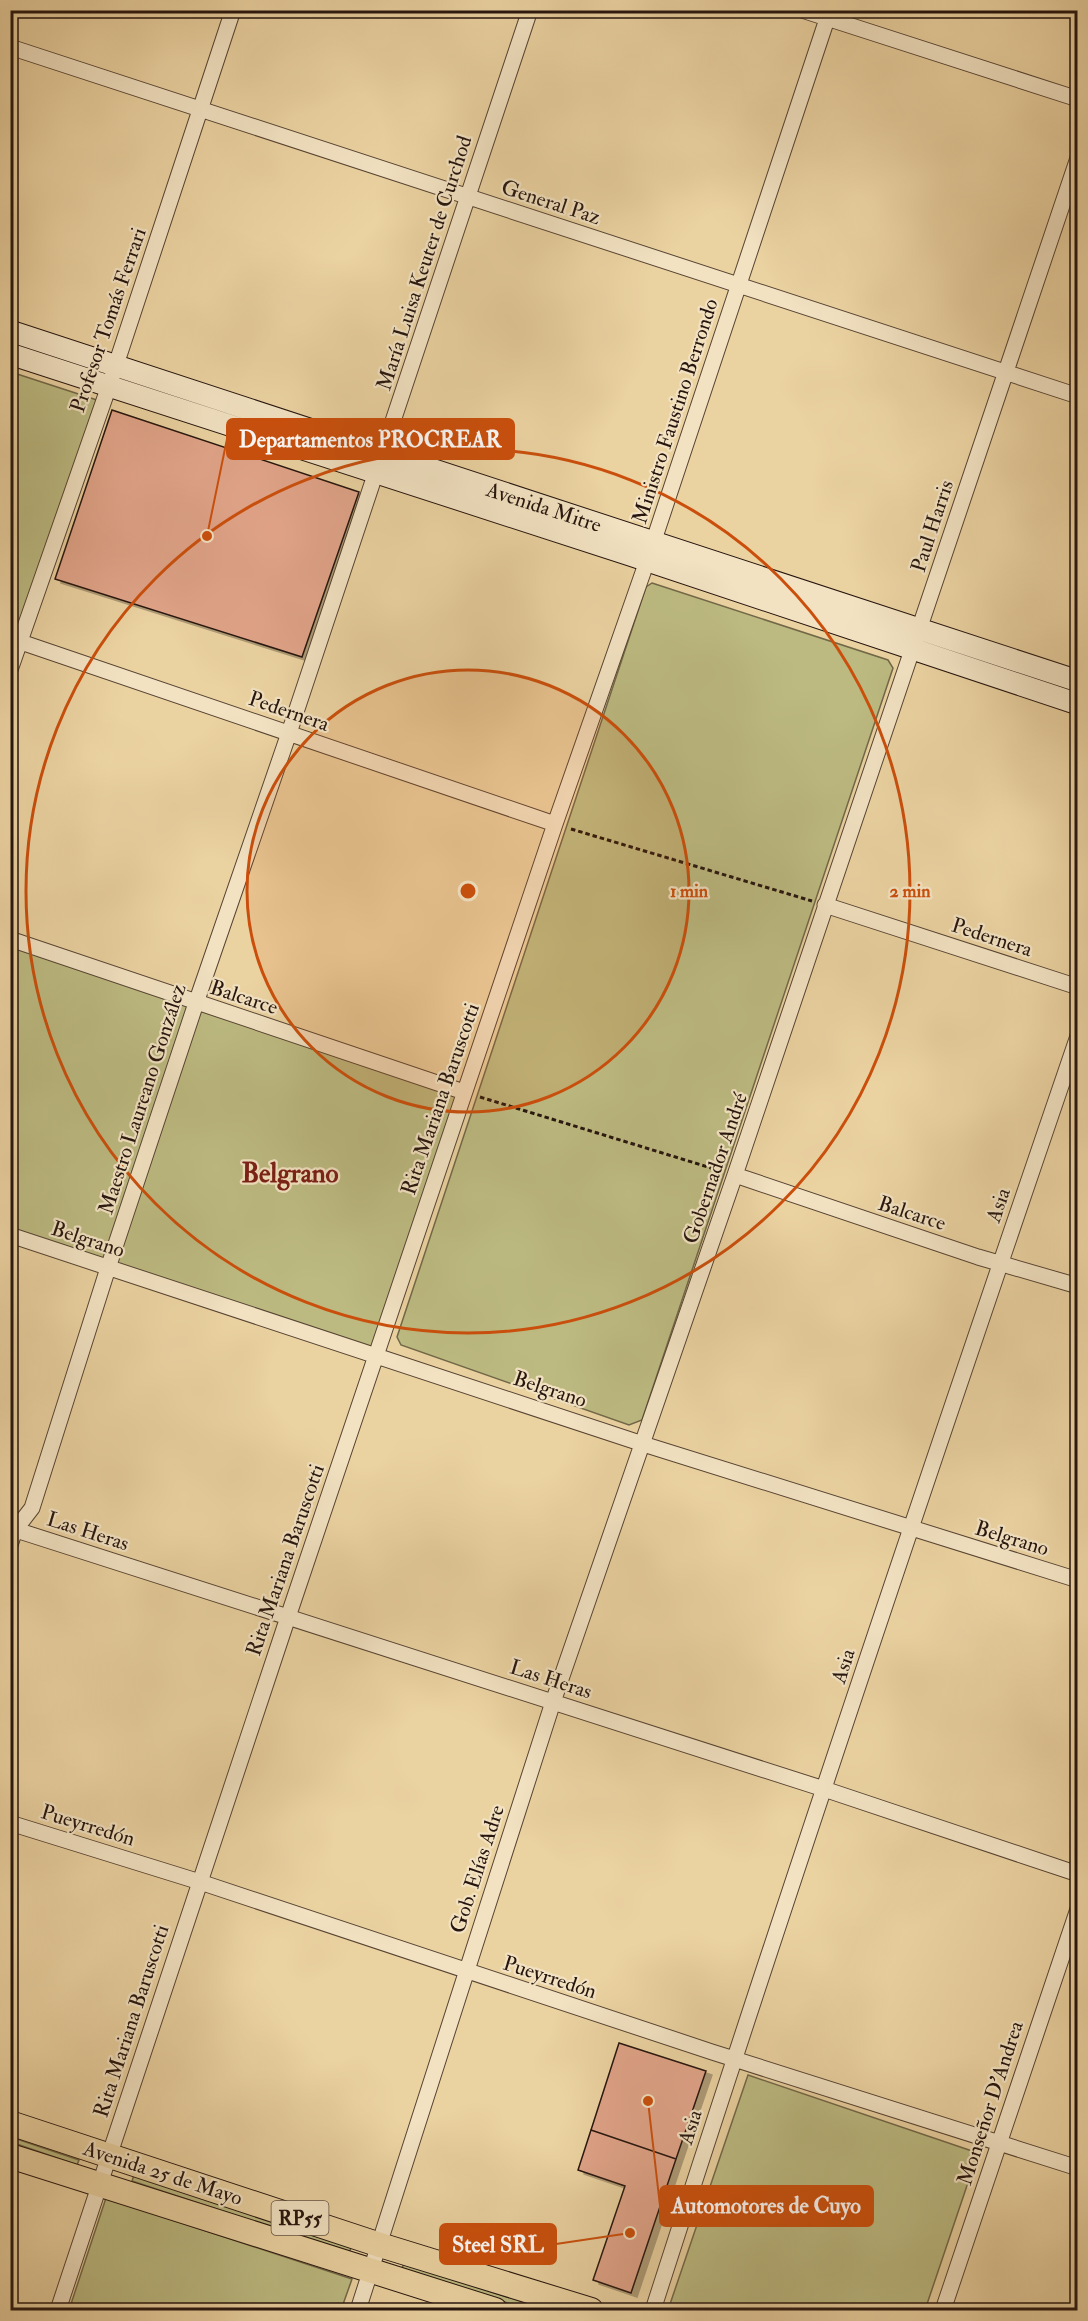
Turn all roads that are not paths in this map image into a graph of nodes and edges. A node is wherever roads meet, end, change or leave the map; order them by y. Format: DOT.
graph roads {
  1 [pos="233,10"];
  2 [pos="530,10"];
  3 [pos="802,10"];
  4 [pos="829,15"];
  5 [pos="10,47"];
  6 [pos="1077,99"];
  7 [pos="200,110"];
  8 [pos="1077,158"];
  9 [pos="468,196"];
  10 [pos="739,285"];
  11 [pos="10,331"];
  12 [pos="10,354"];
  13 [pos="1004,373"];
  14 [pos="112,376"];
  15 [pos="1077,396"];
  16 [pos="379,463"];
  17 [pos="650,552"];
  18 [pos="15,640"];
  19 [pos="917,640"];
  20 [pos="10,670"];
  21 [pos="1077,681"];
  22 [pos="1077,704"];
  23 [pos="289,733"];
  24 [pos="555,824"];
  25 [pos="825,905"];
  26 [pos="10,939"];
  27 [pos="1077,987"];
  28 [pos="196,1003"];
  29 [pos="1077,1036"];
  30 [pos="464,1092"];
  31 [pos="735,1175"];
  32 [pos="10,1235"];
  33 [pos="1000,1263"];
  34 [pos="108,1268"];
  35 [pos="1077,1286"];
  36 [pos="376,1354"];
  37 [pos="643,1443"];
  38 [pos="910,1528"];
  39 [pos="12,1534"];
  40 [pos="1077,1580"];
  41 [pos="288,1617"];
  42 [pos="553,1702"];
  43 [pos="824,1789"];
  44 [pos="10,1823"];
  45 [pos="1077,1874"];
  46 [pos="200,1882"];
  47 [pos="1077,1909"];
  48 [pos="466,1971"];
  49 [pos="734,2059"];
  50 [pos="10,2123"];
  51 [pos="999,2143"];
  52 [pos="109,2155"];
  53 [pos="10,2156"];
  54 [pos="1077,2168"];
  55 [pos="99,2184"];
  56 [pos="380,2245"];
  57 [pos="372,2270"];
  58 [pos="58,2310"];
  59 [pos="358,2310"];
  60 [pos="495,2310"];
  61 [pos="591,2310"];
  62 [pos="653,2310"];
  63 [pos="943,2310"];
  1 -- 7 [label="street, Profesor Tomás Ferrari"];
  2 -- 9 [label="street, María Luisa Keuter de Curchod"];
  3 -- 4 [label="street"];
  4 -- 6 [label="street"];
  4 -- 10 [label="street, Ministro Faustino Berrondo"];
  5 -- 7 [label="street, General Paz"];
  7 -- 9 [label="street, General Paz"];
  7 -- 14 [label="street, Profesor Tomás Ferrari"];
  8 -- 13 [label="street, Paul Harris"];
  9 -- 10 [label="street, General Paz"];
  9 -- 16 [label="street, María Luisa Keuter de Curchod"];
  10 -- 13 [label="street, General Paz"];
  10 -- 17 [label="street, Ministro Faustino Berrondo"];
  11 -- 14 [label="main road, Avenida Mitre"];
  12 -- 14 [label="main road, Avenida Mitre"];
  13 -- 15 [label="street, General Paz"];
  13 -- 19 [label="street, Paul Harris"];
  14 -- 16 [label="main road, Avenida Mitre"];
  14 -- 18 [label="street, Profesor Tomás Ferrari"];
  16 -- 17 [label="main road, Avenida Mitre"];
  16 -- 23 [label="street, María Luisa Keuter de Curchod"];
  17 -- 19 [label="main road, Avenida Mitre"];
  17 -- 24 [label="street, Ministro Faustino Berrondo"];
  18 -- 20 [label="street, Profesor Tomás Ferrari"];
  18 -- 23 [label="street, Pedernera"];
  19 -- 21 [label="main road, Avenida Mitre"];
  19 -- 22 [label="main road, Avenida Mitre"];
  19 -- 25 [label="street, Paul Harris"];
  23 -- 24 [label="street, Pedernera"];
  23 -- 28 [label="street, Maestro Laureano González"];
  24 -- 30 [label="street, Rita Mariana Baruscotti"];
  25 -- 27 [label="street, Pedernera"];
  25 -- 31 [label="street, Gobernador André"];
  26 -- 28 [label="street, Balcarce"];
  28 -- 30 [label="street, Balcarce"];
  28 -- 34 [label="street, Maestro Laureano González"];
  29 -- 33 [label="street, Asia"];
  30 -- 36 [label="street, Rita Mariana Baruscotti"];
  31 -- 33 [label="street, Balcarce"];
  31 -- 37 [label="street, Gobernador André"];
  32 -- 34 [label="street, Belgrano"];
  33 -- 35 [label="street, Balcarce"];
  33 -- 38 [label="street, Asia"];
  34 -- 36 [label="street, Belgrano"];
  34 -- 39 [label="street, Maestro Laureano González"];
  36 -- 37 [label="street, Belgrano"];
  36 -- 41 [label="street, Rita Mariana Baruscotti"];
  37 -- 38 [label="street, Belgrano"];
  37 -- 42 [label="street, Gob. Elías Adre"];
  38 -- 40 [label="street, Belgrano"];
  38 -- 43 [label="street, Asia"];
  39 -- 41 [label="street, Las Heras"];
  41 -- 42 [label="street, Las Heras"];
  41 -- 46 [label="street, Rita Mariana Baruscotti"];
  42 -- 43 [label="street, Las Heras"];
  42 -- 48 [label="street, Gob. Elías Adre"];
  43 -- 45 [label="street, Las Heras"];
  43 -- 49 [label="street, Asia"];
  44 -- 46 [label="street, Pueyrredón"];
  46 -- 48 [label="street, Pueyrredón"];
  46 -- 52 [label="street, Rita Mariana Baruscotti"];
  47 -- 51 [label="street, Monseñor D'Andrea"];
  48 -- 49 [label="street, Pueyrredón"];
  48 -- 56 [label="street, Gob. Elías Adre"];
  49 -- 51 [label="street, Pueyrredón"];
  49 -- 62 [label="street, Asia"];
  50 -- 52 [label="main road, Avenida 25 de Mayo / RP55"];
  51 -- 54 [label="street, Pueyrredón"];
  51 -- 63 [label="street, Monseñor D'Andrea"];
  52 -- 55 [label="street, Rita Mariana Baruscotti"];
  52 -- 56 [label="main road, Avenida 25 de Mayo / RP55"];
  53 -- 55 [label="main road, Avenida 25 de Mayo / RP55"];
  55 -- 57 [label="main road, Avenida 25 de Mayo / RP55"];
  55 -- 58 [label="street, Rita Mariana Baruscotti"];
  56 -- 57 [label="street, Gob. Elías Adre"];
  56 -- 61 [label="main road, Avenida 25 de Mayo / RP55"];
  57 -- 59 [label="street, Gob. Elías Adre"];
  57 -- 60 [label="main road, Avenida 25 de Mayo / RP55"];
}
